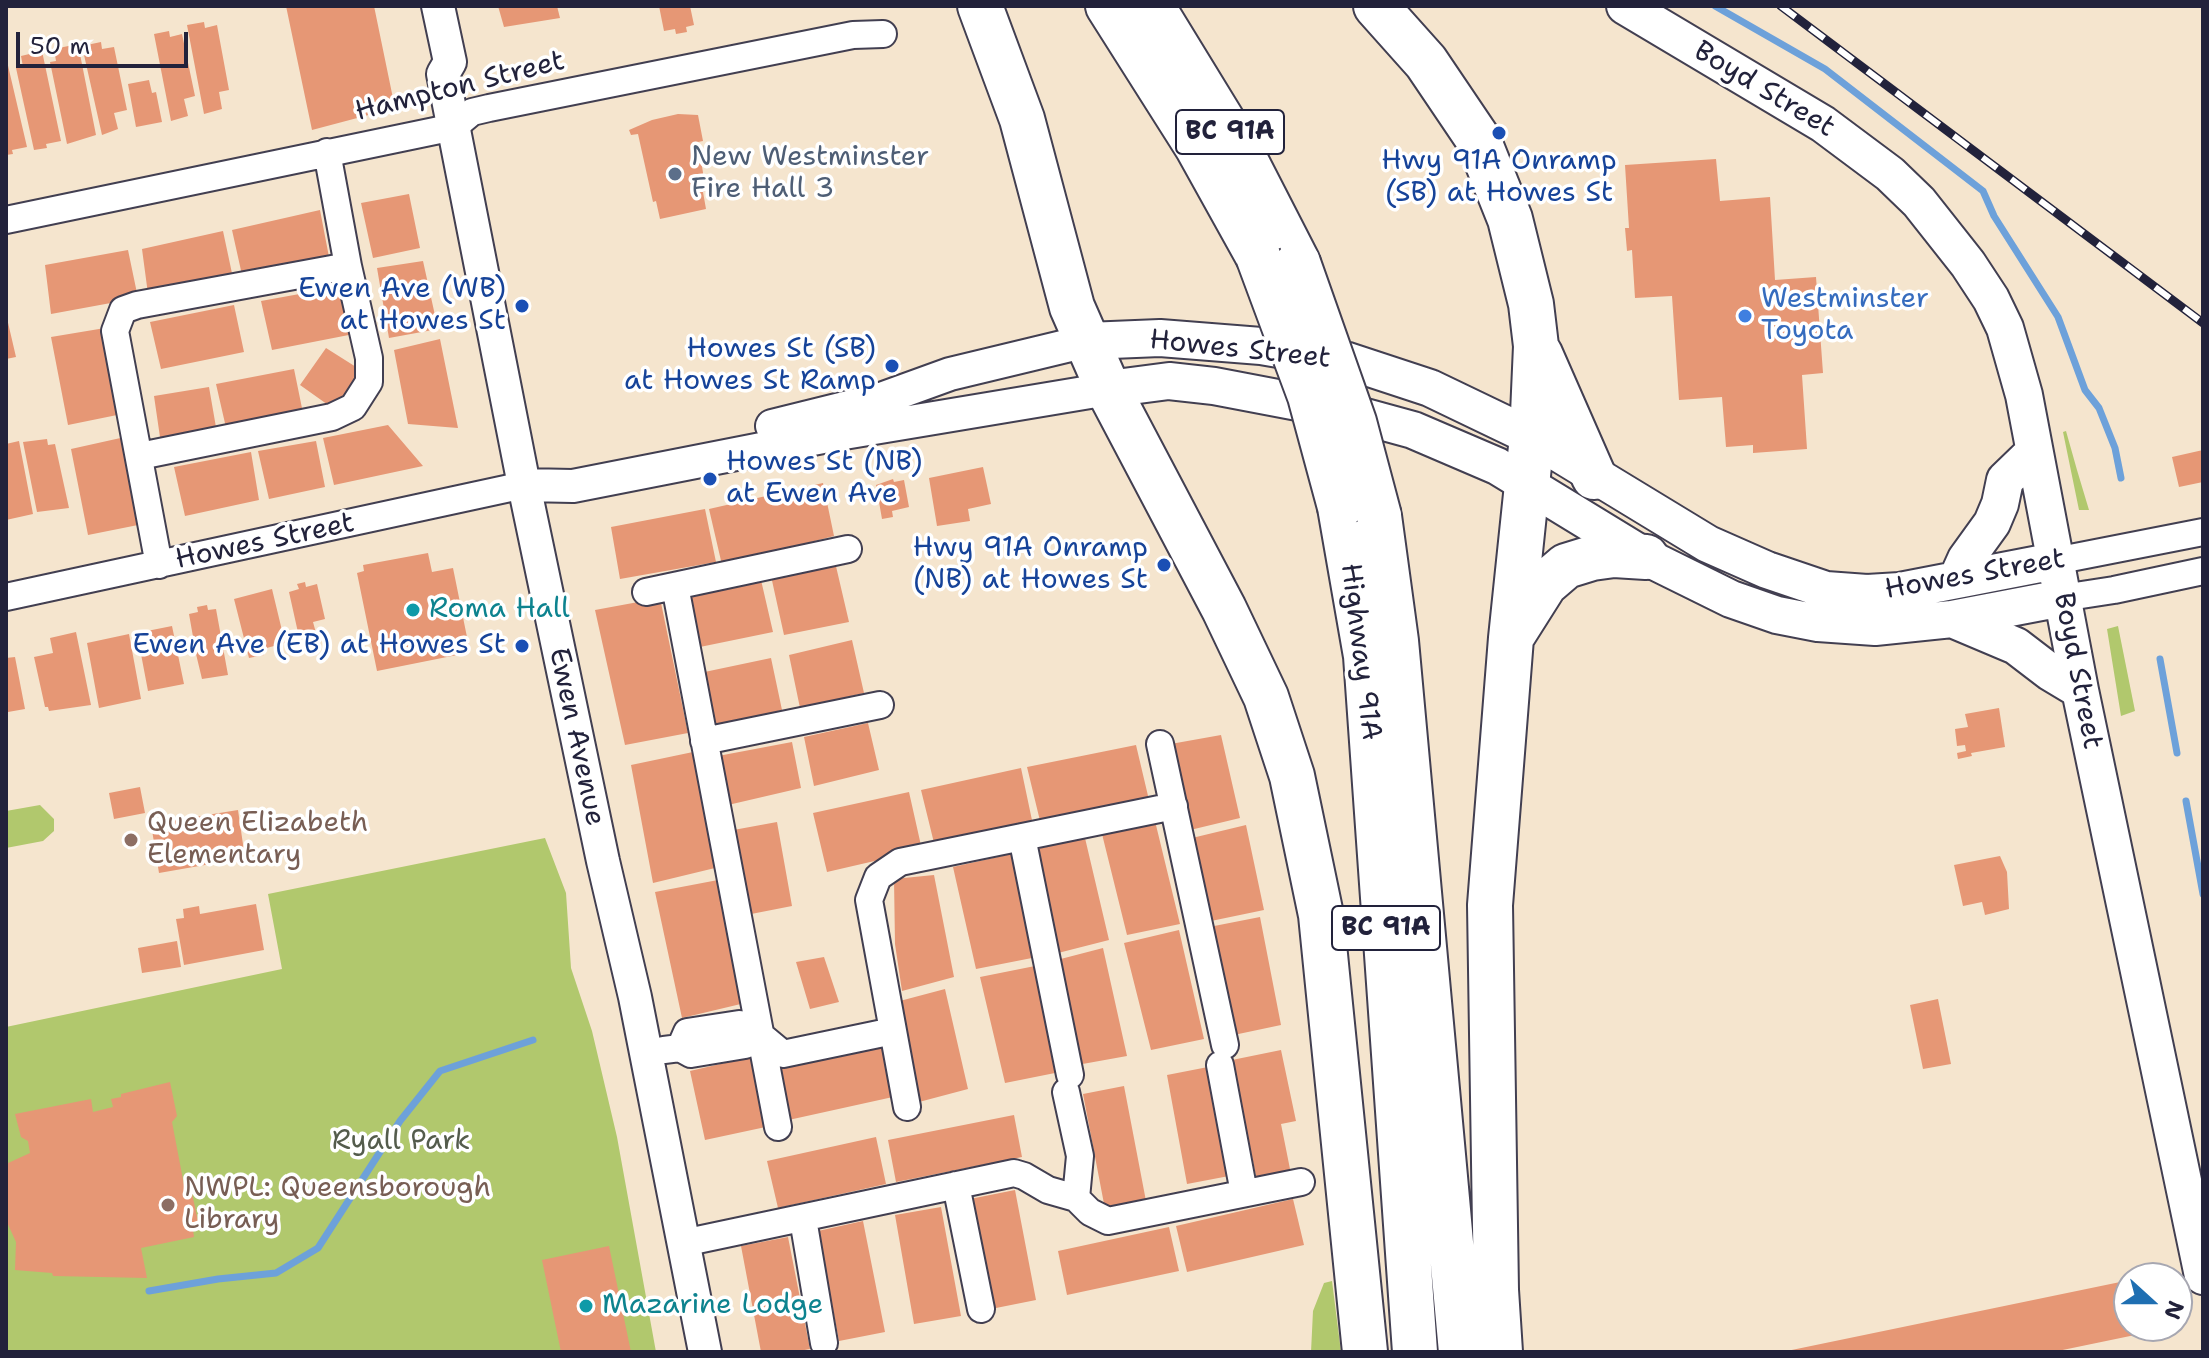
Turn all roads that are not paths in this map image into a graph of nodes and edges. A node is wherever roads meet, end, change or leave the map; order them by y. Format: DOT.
graph roads {
  1 [pos="417,6"];
  2 [pos="438,6"];
  3 [pos="980,6"];
  4 [pos="1108,6"];
  5 [pos="1152,6"];
  6 [pos="1376,6"];
  7 [pos="1625,6"];
  8 [pos="883,34"];
  9 [pos="443,74"];
  10 [pos="454,127"];
  11 [pos="327,152"];
  12 [pos="6,220"];
  13 [pos="1278,260"];
  14 [pos="348,266"];
  15 [pos="1087,341"];
  16 [pos="1536,346"];
  17 [pos="1108,389"];
  18 [pos="1532,437"];
  19 [pos="2034,452"];
  20 [pos="140,456"];
  21 [pos="1594,477"];
  22 [pos="1528,484"];
  23 [pos="524,485"];
  24 [pos="1359,511"];
  25 [pos="2203,532"];
  26 [pos="848,549"];
  27 [pos="1646,557"];
  28 [pos="2055,561"];
  29 [pos="159,565"];
  30 [pos="2203,571"];
  31 [pos="1957,579"];
  32 [pos="675,586"];
  33 [pos="646,592"];
  34 [pos="6,597"];
  35 [pos="2062,598"];
  36 [pos="1952,619"];
  37 [pos="1511,638"];
  38 [pos="2080,690"];
  39 [pos="880,705"];
  40 [pos="704,741"];
  41 [pos="1160,744"];
  42 [pos="1174,806"];
  43 [pos="1022,837"];
  44 [pos="893,1031"];
  45 [pos="756,1032"];
  46 [pos="645,1052"];
  47 [pos="907,1107"];
  48 [pos="778,1127"];
  49 [pos="1301,1182"];
  50 [pos="956,1185"];
  51 [pos="1244,1193"];
  52 [pos="1076,1198"];
  53 [pos="803,1219"];
  54 [pos="683,1243"];
  55 [pos="2203,1276"];
  56 [pos="981,1309"];
  57 [pos="824,1343"];
  58 [pos="705,1352"];
  59 [pos="1365,1352"];
  60 [pos="1415,1352"];
  61 [pos="1461,1352"];
  62 [pos="1500,1352"];
  1 -- 9 [label="street, Ewen Avenue"];
  2 -- 9 [label="street, Ewen Avenue"];
  3 -- 15 [label="highway"];
  4 -- 13 [label="highway, Highway 91A / BC 91A"];
  5 -- 13 [label="highway, Highway 91A / BC 91A"];
  6 -- 16 [label="highway"];
  7 -- 19 [label="main road, Boyd Street"];
  8 -- 10 [label="street, Hampton Street"];
  9 -- 10 [label="street, Ewen Avenue"];
  10 -- 11 [label="street, Hampton Street"];
  10 -- 23 [label="street, Ewen Avenue"];
  11 -- 12 [label="street, Hampton Street"];
  11 -- 14 [label="street"];
  13 -- 24 [label="highway, Highway 91A / BC 91A, bridge"];
  14 -- 20 [label="street"];
  14 -- 20 [label="street"];
  15 -- 17 [label="highway"];
  15 -- 18 [label="main road, Howes Street"];
  15 -- 23 [label="street, Howes Street"];
  16 -- 18 [label="highway"];
  16 -- 21 [label="highway"];
  17 -- 22 [label="main road, Howes Street"];
  17 -- 23 [label="street, Howes Street"];
  17 -- 59 [label="highway"];
  18 -- 21 [label="main road, Howes Street"];
  18 -- 22 [label="highway"];
  19 -- 28 [label="main road, Boyd Street"];
  19 -- 31 [label="main road"];
  20 -- 29 [label="street"];
  21 -- 31 [label="main road, Howes Street"];
  22 -- 27 [label="main road, Howes Street"];
  22 -- 37 [label="highway"];
  23 -- 29 [label="street, Howes Street"];
  23 -- 46 [label="street, Ewen Avenue"];
  24 -- 60 [label="highway, Highway 91A / BC 91A"];
  24 -- 61 [label="highway, Highway 91A / BC 91A"];
  25 -- 28 [label="street, Howes Street"];
  26 -- 32 [label="street"];
  27 -- 36 [label="main road, Howes Street"];
  27 -- 37 [label="highway"];
  28 -- 31 [label="main road, Howes Street"];
  28 -- 35 [label="main road, Boyd Street"];
  29 -- 34 [label="street, Howes Street"];
  30 -- 35 [label="street, Howes Street"];
  32 -- 33 [label="street"];
  32 -- 40 [label="street"];
  35 -- 36 [label="main road, Howes Street"];
  35 -- 38 [label="main road, Boyd Street"];
  36 -- 38 [label="main road"];
  37 -- 62 [label="highway"];
  38 -- 55 [label="main road, Boyd Street"];
  39 -- 40 [label="street"];
  40 -- 45 [label="street"];
  41 -- 42 [label="street"];
  42 -- 43 [label="street"];
  42 -- 51 [label="street"];
  43 -- 44 [label="street"];
  43 -- 52 [label="street"];
  44 -- 45 [label="street"];
  44 -- 47 [label="street"];
  45 -- 46 [label="street"];
  45 -- 48 [label="street"];
  46 -- 54 [label="street, Ewen Avenue"];
  49 -- 51 [label="street"];
  50 -- 52 [label="street"];
  50 -- 53 [label="street"];
  50 -- 56 [label="street"];
  51 -- 52 [label="street"];
  53 -- 54 [label="street"];
  53 -- 57 [label="street"];
  54 -- 58 [label="street, Ewen Avenue"];
}
